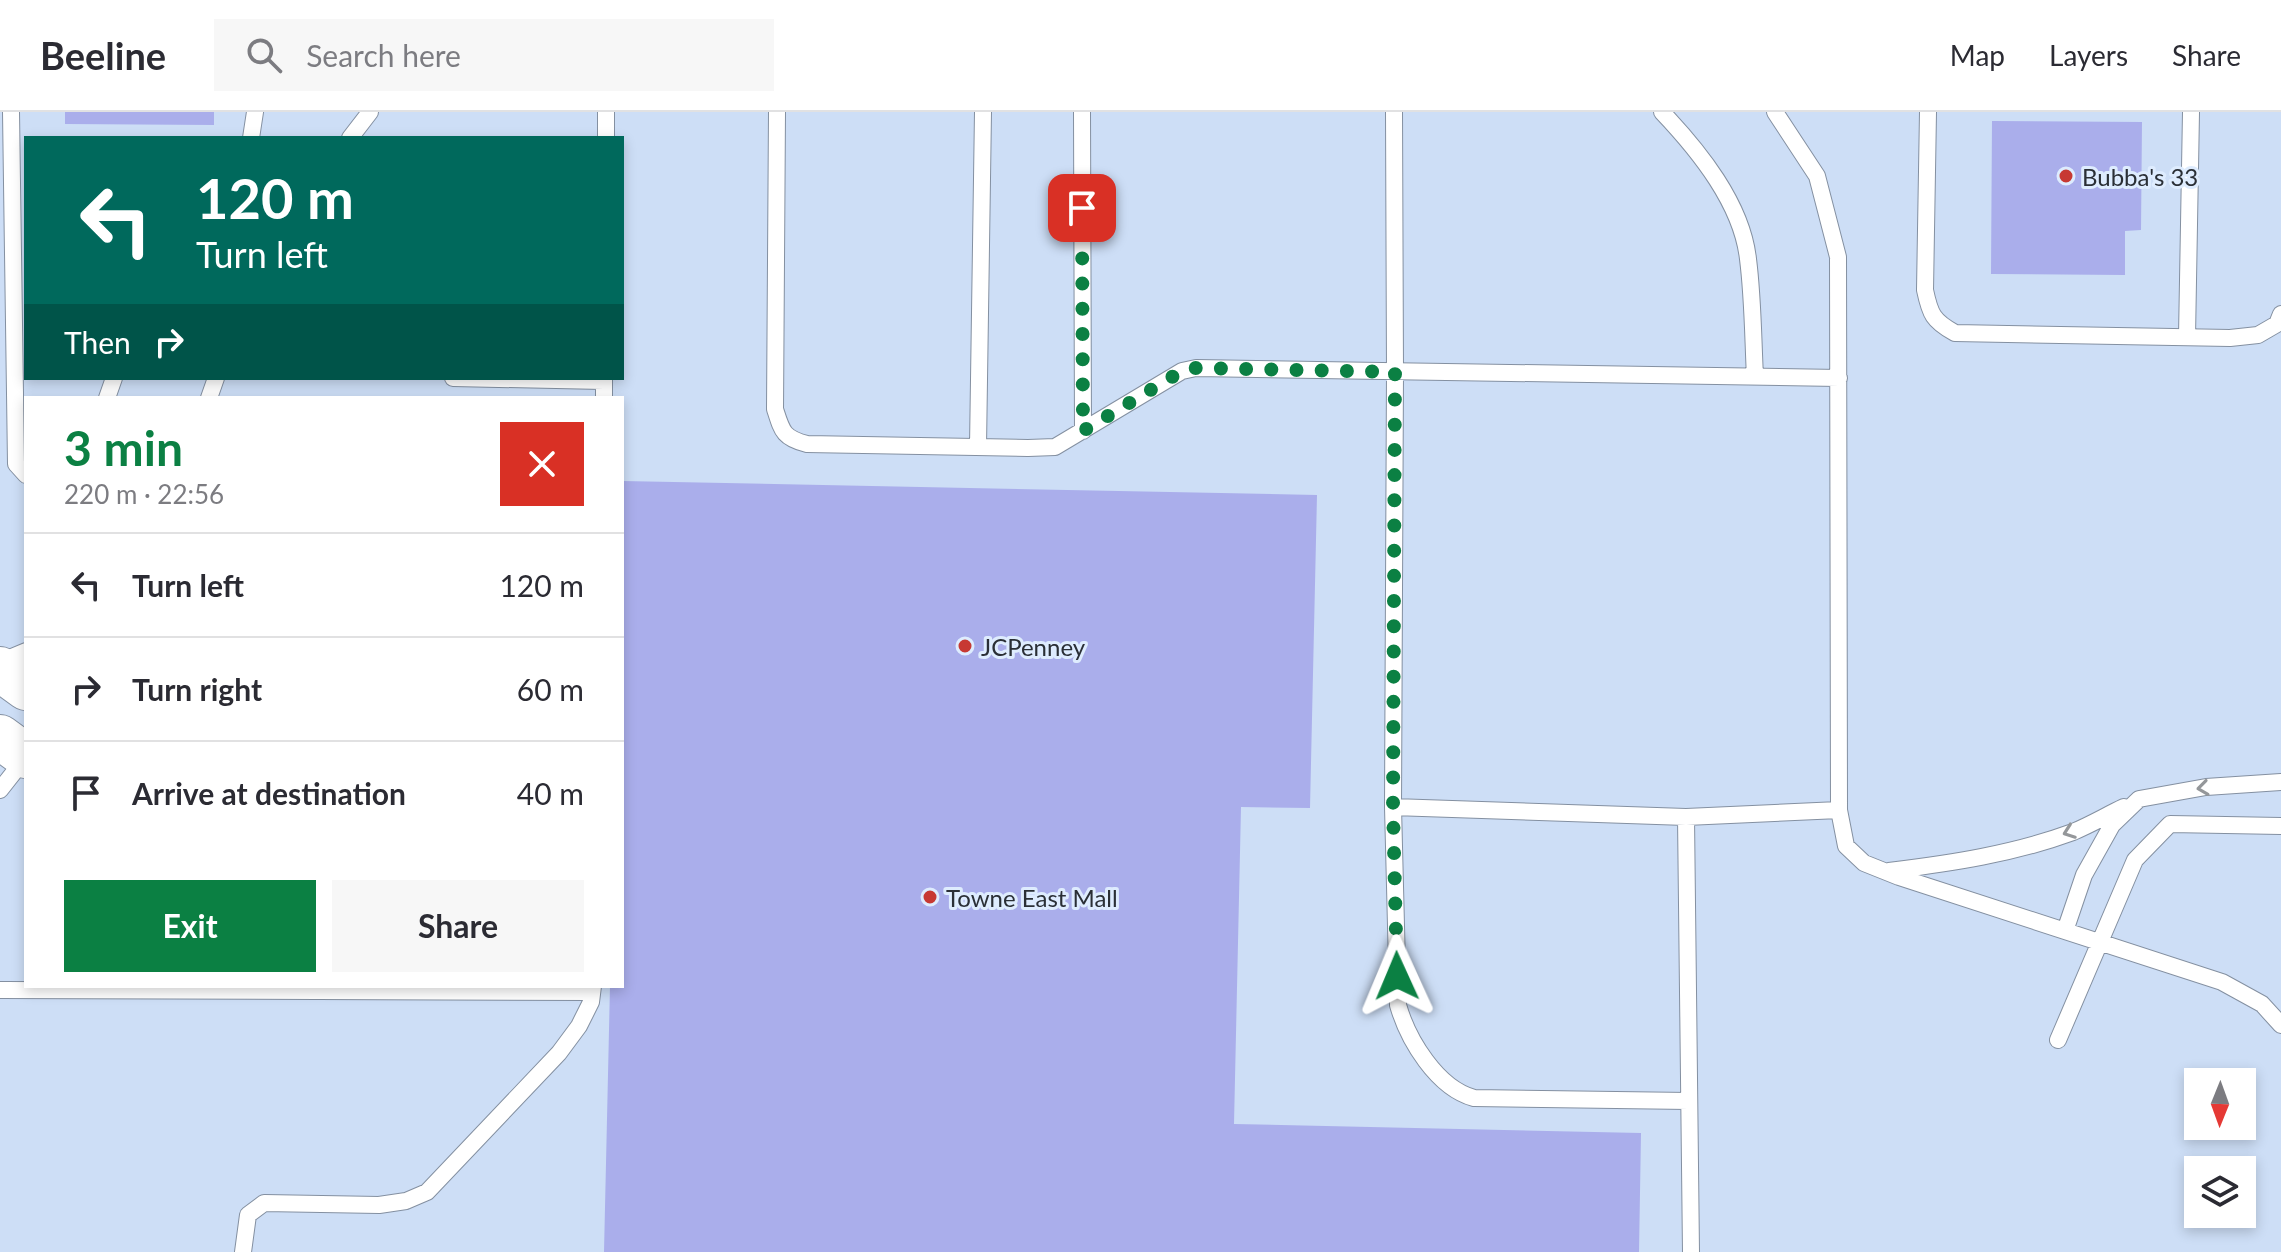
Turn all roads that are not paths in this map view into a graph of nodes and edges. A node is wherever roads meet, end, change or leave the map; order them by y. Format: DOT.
graph roads {
  1 [pos="11,112"];
  2 [pos="255,112"];
  3 [pos="370,112"];
  4 [pos="606,112"];
  5 [pos="777,112"];
  6 [pos="983,112"];
  7 [pos="1082,112"];
  8 [pos="1394,112"];
  9 [pos="1662,112"];
  10 [pos="1775,112"];
  11 [pos="1928,112"];
  12 [pos="2191,112"];
  13 [pos="251,136"];
  14 [pos="352,136"];
  15 [pos="606,136"];
  16 [pos="19,181"];
  17 [pos="2281,314"];
  18 [pos="2187,337"];
  19 [pos="1395,372"];
  20 [pos="1755,377"];
  21 [pos="1839,378"];
  22 [pos="491,380"];
  23 [pos="604,386"];
  24 [pos="1083,431"];
  25 [pos="978,447"];
  26 [pos="24,473"];
  27 [pos="24,652"];
  28 [pos="0,662"];
  29 [pos="0,669"];
  30 [pos="24,687"];
  31 [pos="0,737"];
  32 [pos="24,755"];
  33 [pos="24,759"];
  34 [pos="2281,782"];
  35 [pos="0,790"];
  36 [pos="2139,799"];
  37 [pos="1393,807"];
  38 [pos="1839,810"];
  39 [pos="1686,817"];
  40 [pos="2281,826"];
  41 [pos="1886,871"];
  42 [pos="2065,931"];
  43 [pos="2101,943"];
  44 [pos="592,989"];
  45 [pos="0,990"];
  46 [pos="2281,1025"];
  47 [pos="2058,1040"];
  48 [pos="1689,1101"];
  49 [pos="243,1252"];
  50 [pos="1691,1252"];
  1 -- 16 [label="lane"];
  2 -- 13 [label="lane"];
  3 -- 14 [label="lane"];
  4 -- 15 [label="lane"];
  5 -- 25 [label="lane"];
  6 -- 25 [label="lane"];
  7 -- 24 [label="lane"];
  8 -- 19 [label="lane"];
  9 -- 20 [label="lane"];
  10 -- 21 [label="lane"];
  11 -- 18 [label="lane"];
  12 -- 18 [label="lane"];
  16 -- 26 [label="lane"];
  17 -- 18 [label="lane"];
  19 -- 20 [label="lane"];
  19 -- 24 [label="lane"];
  19 -- 37 [label="lane"];
  20 -- 21 [label="lane"];
  21 -- 38 [label="lane"];
  22 -- 23 [label="lane"];
  24 -- 25 [label="lane"];
  27 -- 28 [label="lane"];
  29 -- 30 [label="main road"];
  31 -- 32 [label="main road"];
  33 -- 35 [label="lane"];
  34 -- 36 [label="lane, one-way"];
  36 -- 41 [label="lane, one-way"];
  36 -- 42 [label="lane"];
  37 -- 39 [label="lane"];
  37 -- 48 [label="lane"];
  38 -- 39 [label="lane"];
  38 -- 41 [label="lane"];
  39 -- 48 [label="lane"];
  40 -- 43 [label="lane"];
  41 -- 42 [label="lane"];
  42 -- 43 [label="lane"];
  43 -- 46 [label="lane"];
  43 -- 47 [label="lane"];
  44 -- 45 [label="lane"];
  44 -- 49 [label="lane"];
  48 -- 50 [label="lane"];
}
